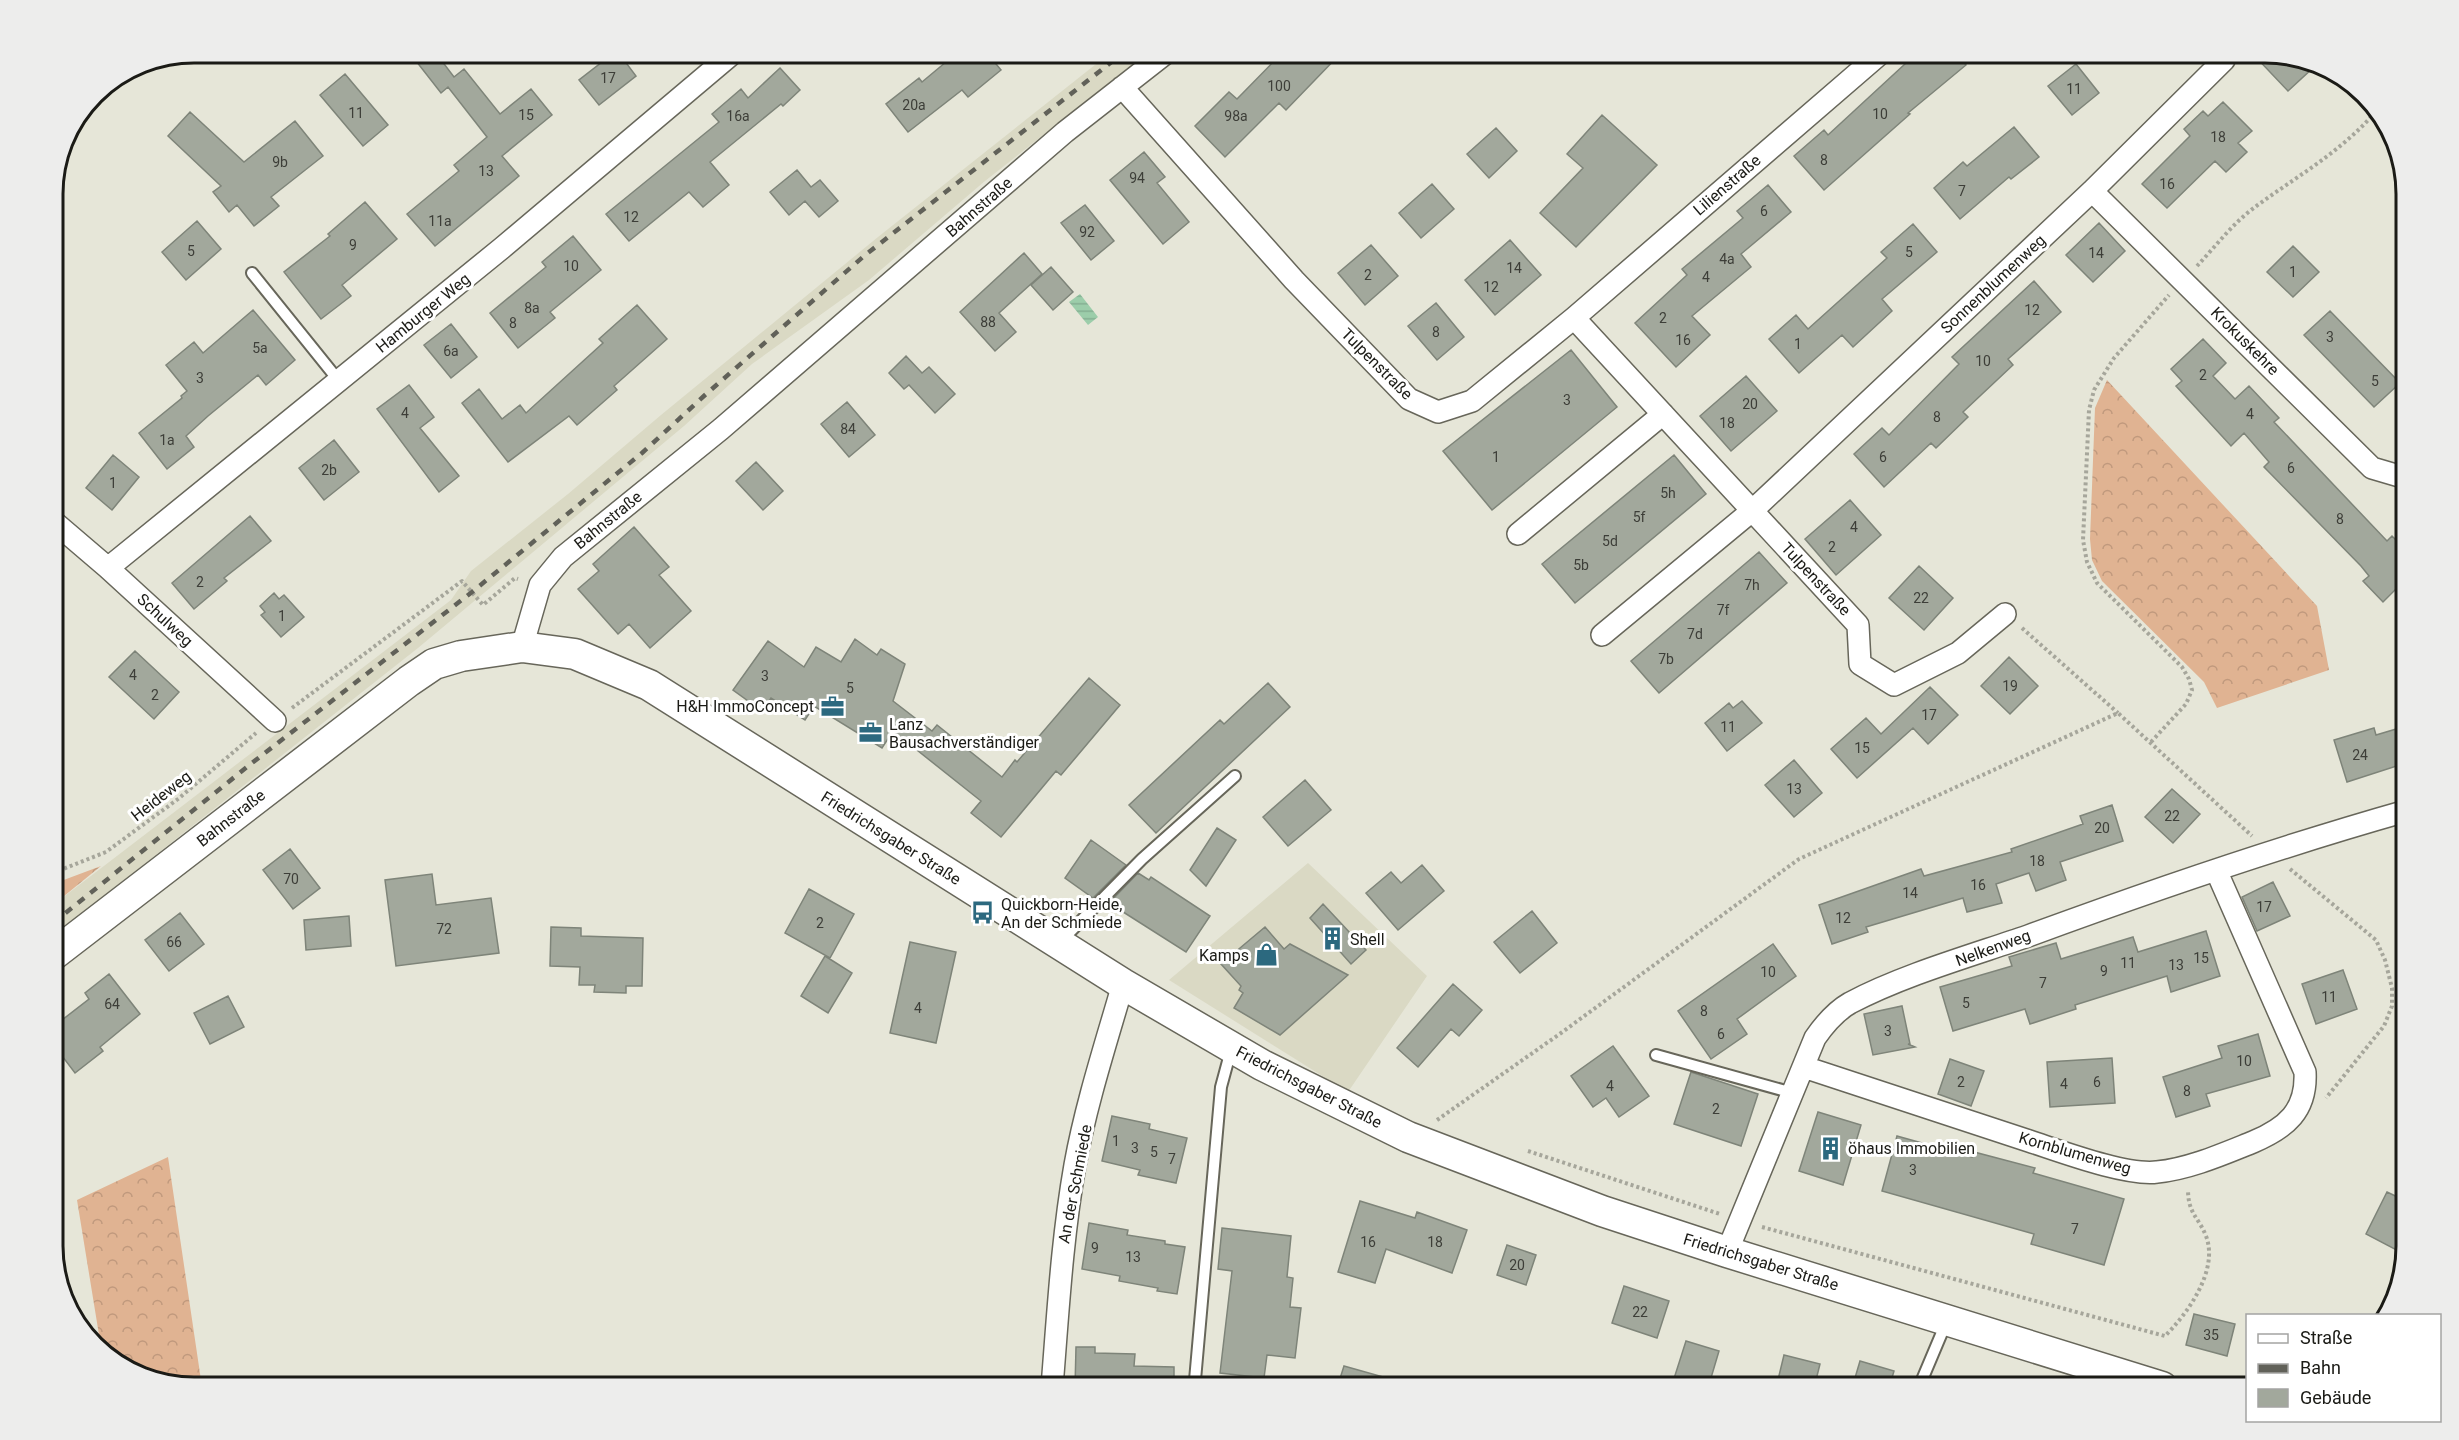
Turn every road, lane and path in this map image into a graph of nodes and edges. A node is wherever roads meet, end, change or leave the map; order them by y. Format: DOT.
graph roads {
  1 [pos="720,63"];
  2 [pos="1152,63"];
  3 [pos="1868,63"];
  4 [pos="2221,63"];
  5 [pos="1122,87"];
  6 [pos="2371,117"];
  7 [pos="2092,191"];
  8 [pos="252,273"];
  9 [pos="2183,279"];
  10 [pos="1574,318"];
  11 [pos="339,381"];
  12 [pos="1664,414"];
  13 [pos="2396,475"];
  14 [pos="1753,510"];
  15 [pos="63,530"];
  16 [pos="1518,534"];
  17 [pos="108,568"];
  18 [pos="540,585"];
  19 [pos="2006,614"];
  20 [pos="1602,635"];
  21 [pos="522,647"];
  22 [pos="2118,713"];
  23 [pos="274,720"];
  24 [pos="2150,742"];
  25 [pos="1235,776"];
  26 [pos="2396,814"];
  27 [pos="2270,853"];
  28 [pos="63,869"];
  29 [pos="2216,870"];
  30 [pos="1058,943"];
  31 [pos="63,947"];
  32 [pos="1124,984"];
  33 [pos="1231,1047"];
  34 [pos="1656,1055"];
  35 [pos="1803,1067"];
  36 [pos="1793,1093"];
  37 [pos="2321,1104"];
  38 [pos="1440,1118"];
  39 [pos="1448,1122"];
  40 [pos="1408,1137"];
  41 [pos="1518,1148"];
  42 [pos="2195,1163"];
  43 [pos="1740,1221"];
  44 [pos="1727,1252"];
  45 [pos="1948,1320"];
  46 [pos="1053,1377"];
  47 [pos="1195,1377"];
  48 [pos="1924,1377"];
  49 [pos="2127,1377"];
  1 -- 11 [label="street, Hamburger Weg"];
  2 -- 5 [label="street, Bahnstraße"];
  3 -- 10 [label="street, Lilienstraße"];
  4 -- 7 [label="street, Sonnenblumenweg"];
  5 -- 10 [label="street, Tulpenstraße"];
  5 -- 18 [label="street, Bahnstraße"];
  6 -- 9 [label="path"];
  7 -- 9 [label="street, Krokuskehre"];
  7 -- 14 [label="street, Sonnenblumenweg"];
  8 -- 11 [label="lane"];
  9 -- 13 [label="street, Krokuskehre"];
  9 -- 24 [label="path"];
  10 -- 12 [label="street, Tulpenstraße"];
  11 -- 17 [label="street, Hamburger Weg"];
  12 -- 14 [label="street, Tulpenstraße"];
  12 -- 16 [label="street"];
  14 -- 19 [label="street, Tulpenstraße"];
  14 -- 20 [label="street"];
  15 -- 17 [label="street, Schulweg"];
  17 -- 23 [label="street, Schulweg"];
  18 -- 21 [label="street, Bahnstraße"];
  18 -- 23 [label="path, Heideweg"];
  19 -- 22 [label="path"];
  21 -- 30 [label="main road, Friedrichsgaber Straße"];
  21 -- 31 [label="main road, Bahnstraße"];
  22 -- 24 [label="path"];
  22 -- 38 [label="path"];
  23 -- 28 [label="path, Heideweg"];
  24 -- 27 [label="path"];
  25 -- 30 [label="lane"];
  26 -- 27 [label="street, Nelkenweg"];
  27 -- 29 [label="street, Nelkenweg"];
  27 -- 37 [label="path"];
  29 -- 35 [label="street, Nelkenweg"];
  29 -- 42 [label="street, Kornblumenweg"];
  30 -- 32 [label="main road, Friedrichsgaber Straße"];
  32 -- 33 [label="main road, Friedrichsgaber Straße"];
  32 -- 46 [label="street, An der Schmiede"];
  33 -- 40 [label="main road, Friedrichsgaber Straße"];
  33 -- 47 [label="lane"];
  34 -- 36 [label="lane"];
  35 -- 36 [label="street, Nelkenweg"];
  35 -- 42 [label="street, Kornblumenweg"];
  36 -- 43 [label="street, Nelkenweg"];
  38 -- 39 [label="path"];
  38 -- 40 [label="path"];
  40 -- 44 [label="main road, Friedrichsgaber Straße"];
  41 -- 43 [label="path"];
  42 -- 43 [label="path"];
  43 -- 44 [label="street, Nelkenweg"];
  44 -- 45 [label="main road, Friedrichsgaber Straße"];
  45 -- 48 [label="lane"];
  45 -- 49 [label="main road, Friedrichsgaber Straße"];
}
